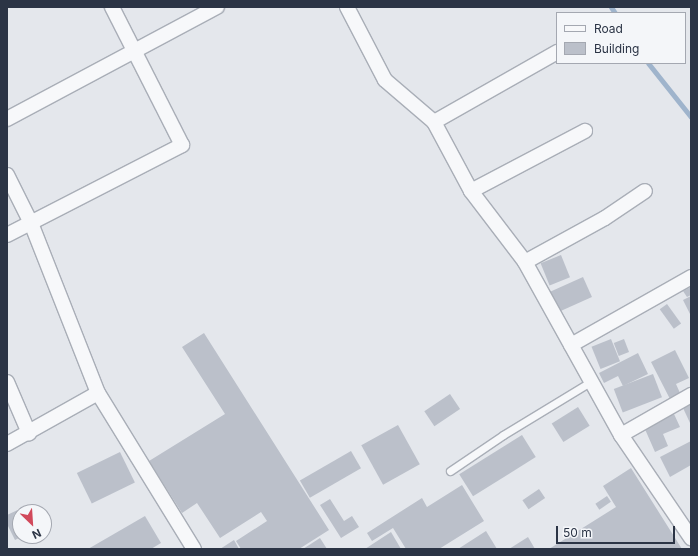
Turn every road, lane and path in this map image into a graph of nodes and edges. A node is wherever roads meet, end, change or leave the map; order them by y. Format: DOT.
graph roads {
  1 [pos="112,7"];
  2 [pos="216,7"];
  3 [pos="347,7"];
  4 [pos="134,50"];
  5 [pos="556,53"];
  6 [pos="7,119"];
  7 [pos="434,122"];
  8 [pos="585,131"];
  9 [pos="7,175"];
  10 [pos="645,190"];
  11 [pos="471,191"];
  12 [pos="31,223"];
  13 [pos="7,235"];
  14 [pos="525,262"];
  15 [pos="691,277"];
  16 [pos="571,345"];
  17 [pos="7,382"];
  18 [pos="590,382"];
  19 [pos="98,393"];
  20 [pos="691,395"];
  21 [pos="28,433"];
  22 [pos="621,435"];
  23 [pos="7,444"];
  24 [pos="450,471"];
  25 [pos="691,538"];
  26 [pos="194,549"];
  1 -- 4 [label="street"];
  2 -- 4 [label="street"];
  3 -- 7 [label="street"];
  4 -- 6 [label="street"];
  4 -- 12 [label="street"];
  5 -- 7 [label="street"];
  7 -- 11 [label="street"];
  8 -- 11 [label="street"];
  9 -- 12 [label="street"];
  10 -- 14 [label="street"];
  11 -- 14 [label="street"];
  12 -- 13 [label="street"];
  12 -- 19 [label="street"];
  14 -- 16 [label="street"];
  15 -- 16 [label="street"];
  16 -- 18 [label="street"];
  17 -- 21 [label="street"];
  18 -- 22 [label="street"];
  18 -- 24 [label="lane"];
  19 -- 21 [label="street"];
  19 -- 26 [label="street"];
  20 -- 22 [label="street"];
  21 -- 23 [label="street"];
  22 -- 25 [label="street"];
}
